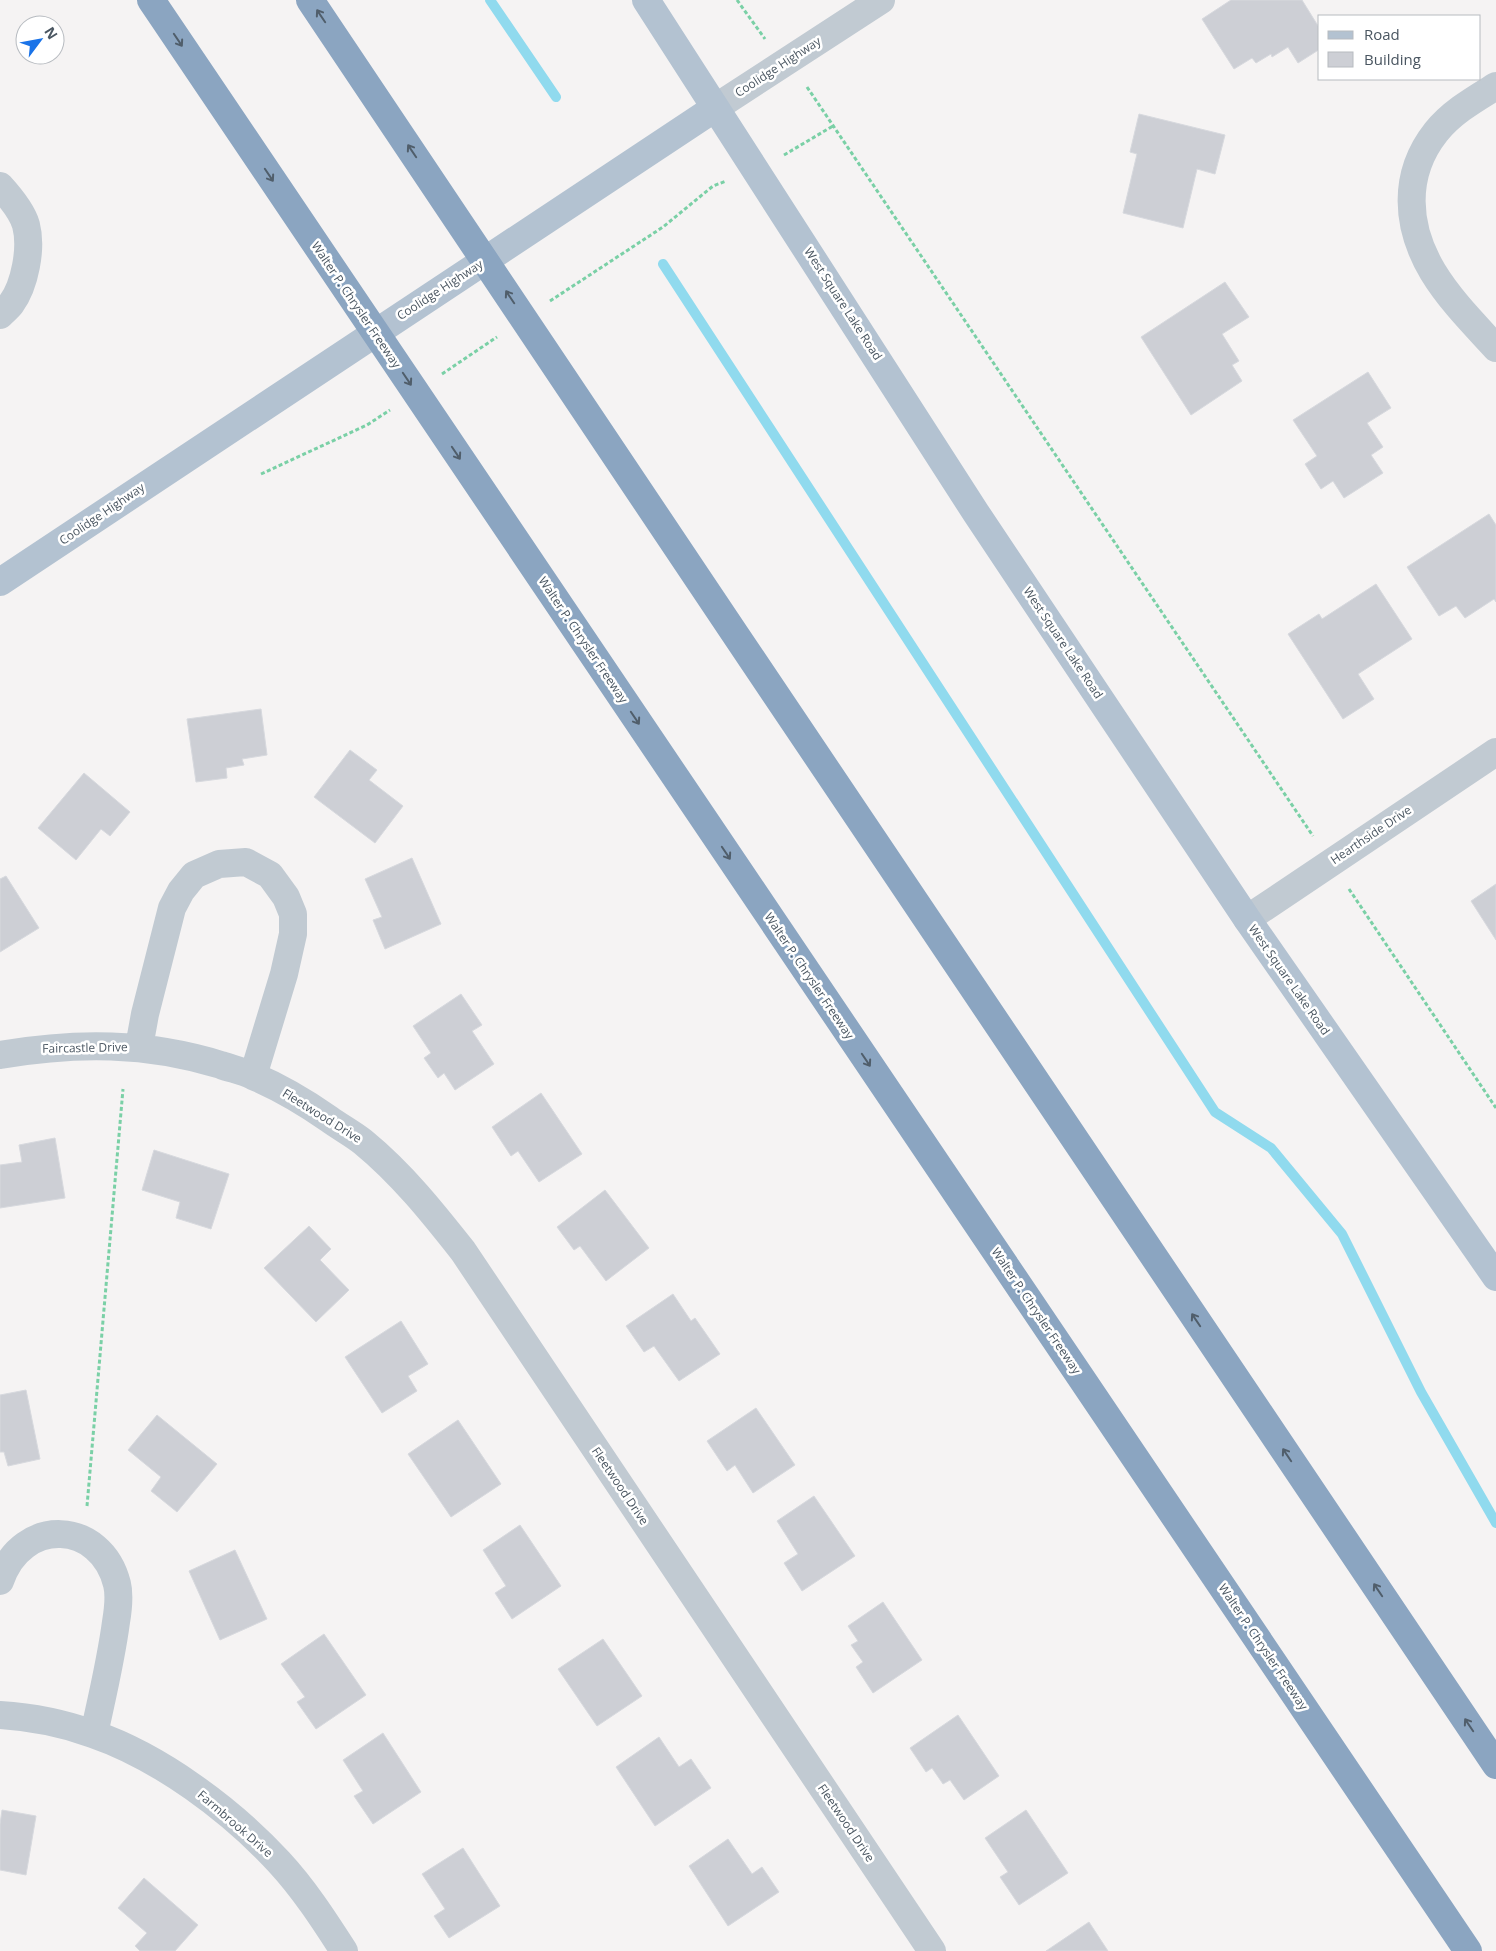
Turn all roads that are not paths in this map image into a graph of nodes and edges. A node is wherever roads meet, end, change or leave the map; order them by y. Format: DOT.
graph roads {
  1 [pos="151,0"];
  2 [pos="310,0"];
  3 [pos="646,0"];
  4 [pos="881,0"];
  5 [pos="1496,86"];
  6 [pos="715,108"];
  7 [pos="0,186"];
  8 [pos="0,315"];
  9 [pos="1496,348"];
  10 [pos="0,582"];
  11 [pos="1496,752"];
  12 [pos="1247,919"];
  13 [pos="139,1047"];
  14 [pos="0,1055"];
  15 [pos="200,1059"];
  16 [pos="253,1076"];
  17 [pos="1496,1277"];
  18 [pos="0,1581"];
  19 [pos="0,1714"];
  20 [pos="94,1734"];
  21 [pos="1496,1765"];
  22 [pos="344,1951"];
  23 [pos="932,1951"];
  24 [pos="1468,1951"];
  1 -- 24 [label="highway, Walter P. Chrysler Freeway, one-way"];
  21 -- 2 [label="highway, one-way"];
  3 -- 6 [label="main road, West Square Lake Road"];
  4 -- 6 [label="street, Coolidge Highway"];
  5 -- 9 [label="street"];
  6 -- 10 [label="main road, Coolidge Highway"];
  6 -- 12 [label="main road, West Square Lake Road"];
  7 -- 8 [label="street"];
  11 -- 12 [label="street, Hearthside Drive"];
  12 -- 17 [label="main road, West Square Lake Road"];
  13 -- 14 [label="street, Faircastle Drive"];
  13 -- 15 [label="street, Faircastle Drive"];
  13 -- 16 [label="street"];
  15 -- 16 [label="street, Fleetwood Drive"];
  16 -- 23 [label="street, Fleetwood Drive"];
  18 -- 20 [label="street"];
  19 -- 20 [label="street, Farmbrook Drive"];
  20 -- 22 [label="street, Farmbrook Drive"];
}
